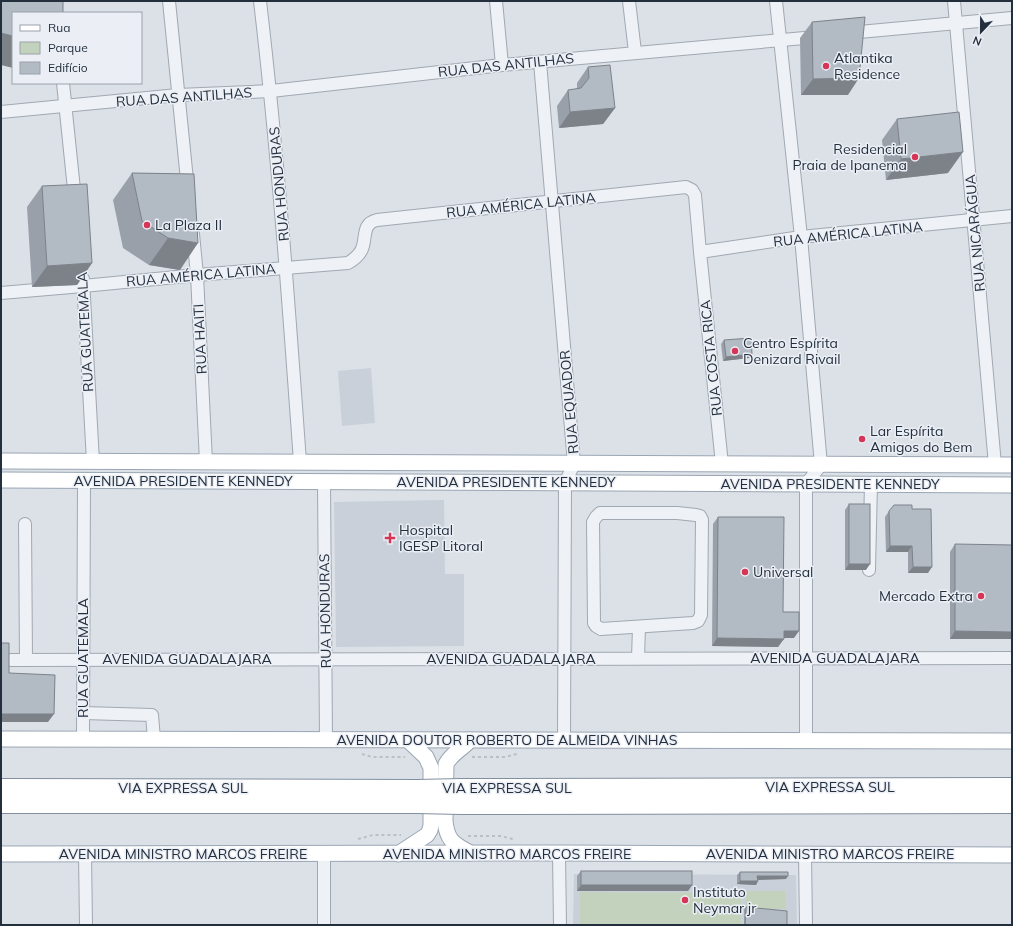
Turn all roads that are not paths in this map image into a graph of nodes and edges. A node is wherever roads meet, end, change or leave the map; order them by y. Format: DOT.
graph roads {
  1 [pos="169,1"];
  2 [pos="260,1"];
  3 [pos="496,1"];
  4 [pos="629,1"];
  5 [pos="776,1"];
  6 [pos="954,1"];
  7 [pos="1012,18"];
  8 [pos="956,22"];
  9 [pos="779,41"];
  10 [pos="635,52"];
  11 [pos="540,62"];
  12 [pos="502,65"];
  13 [pos="63,84"];
  14 [pos="270,91"];
  15 [pos="178,95"];
  16 [pos="65,107"];
  17 [pos="1,112"];
  18 [pos="553,201"];
  19 [pos="190,204"];
  20 [pos="76,214"];
  21 [pos="1012,216"];
  22 [pos="191,220"];
  23 [pos="974,220"];
  24 [pos="801,237"];
  25 [pos="700,252"];
  26 [pos="286,268"];
  27 [pos="82,271"];
  28 [pos="197,275"];
  29 [pos="83,286"];
  30 [pos="1,293"];
  31 [pos="1,461"];
  32 [pos="93,462"];
  33 [pos="206,462"];
  34 [pos="300,462"];
  35 [pos="574,464"];
  36 [pos="722,464"];
  37 [pos="821,464"];
  38 [pos="996,465"];
  39 [pos="1012,465"];
  40 [pos="1,480"];
  41 [pos="84,480"];
  42 [pos="324,482"];
  43 [pos="565,483"];
  44 [pos="806,484"];
  45 [pos="871,484"];
  46 [pos="1012,484"];
  47 [pos="25,524"];
  48 [pos="869,570"];
  49 [pos="639,627"];
  50 [pos="638,658"];
  51 [pos="806,658"];
  52 [pos="1012,658"];
  53 [pos="326,659"];
  54 [pos="564,659"];
  55 [pos="10,660"];
  56 [pos="26,660"];
  57 [pos="83,660"];
  58 [pos="83,713"];
  59 [pos="1,739"];
  60 [pos="83,739"];
  61 [pos="154,739"];
  62 [pos="326,740"];
  63 [pos="408,740"];
  64 [pos="470,740"];
  65 [pos="564,740"];
  66 [pos="806,741"];
  67 [pos="1012,741"];
  68 [pos="1012,787"];
  69 [pos="1,788"];
  70 [pos="416,796"];
  71 [pos="461,797"];
  72 [pos="1,804"];
  73 [pos="1012,804"];
  74 [pos="470,853"];
  75 [pos="559,853"];
  76 [pos="1,854"];
  77 [pos="85,854"];
  78 [pos="324,854"];
  79 [pos="398,854"];
  80 [pos="805,854"];
  81 [pos="1012,855"];
  82 [pos="86,925"];
  83 [pos="324,925"];
  84 [pos="560,925"];
  85 [pos="806,925"];
  1 -- 15 [label="street"];
  2 -- 14 [label="street, RUA HONDURAS"];
  3 -- 12 [label="street"];
  4 -- 10 [label="street"];
  5 -- 9 [label="street"];
  6 -- 8 [label="street, RUA NICARÁGUA"];
  7 -- 8 [label="street, RUA DAS ANTILHAS"];
  8 -- 9 [label="street, RUA DAS ANTILHAS"];
  8 -- 23 [label="street, RUA NICARÁGUA"];
  9 -- 10 [label="street, RUA DAS ANTILHAS"];
  9 -- 24 [label="street"];
  10 -- 11 [label="street, RUA DAS ANTILHAS"];
  11 -- 12 [label="street, RUA DAS ANTILHAS"];
  11 -- 18 [label="street, RUA EQUADOR"];
  12 -- 14 [label="street, RUA DAS ANTILHAS"];
  13 -- 16 [label="street"];
  14 -- 15 [label="street, RUA DAS ANTILHAS"];
  14 -- 26 [label="street, RUA HONDURAS"];
  15 -- 16 [label="street, RUA DAS ANTILHAS"];
  15 -- 19 [label="street"];
  16 -- 17 [label="street, RUA DAS ANTILHAS"];
  16 -- 20 [label="street"];
  18 -- 25 [label="street, RUA AMÉRICA LATINA"];
  18 -- 26 [label="street, RUA AMÉRICA LATINA"];
  18 -- 35 [label="street, RUA EQUADOR"];
  21 -- 23 [label="street, RUA AMÉRICA LATINA"];
  22 -- 28 [label="street, RUA HAITI"];
  23 -- 24 [label="street, RUA AMÉRICA LATINA"];
  23 -- 38 [label="street, RUA NICARÁGUA"];
  24 -- 25 [label="street, RUA AMÉRICA LATINA"];
  24 -- 37 [label="street"];
  25 -- 36 [label="street, RUA COSTA RICA"];
  26 -- 28 [label="street, RUA AMÉRICA LATINA"];
  26 -- 34 [label="street, RUA HONDURAS"];
  27 -- 29 [label="street, RUA GUATEMALA"];
  28 -- 29 [label="street, RUA AMÉRICA LATINA"];
  28 -- 33 [label="street, RUA HAITI"];
  29 -- 30 [label="street, RUA AMÉRICA LATINA"];
  29 -- 32 [label="street, RUA GUATEMALA"];
  31 -- 32 [label="main road, AVENIDA PRESIDENTE KENNEDY"];
  32 -- 33 [label="main road, AVENIDA PRESIDENTE KENNEDY"];
  33 -- 34 [label="main road, AVENIDA PRESIDENTE KENNEDY"];
  34 -- 35 [label="main road, AVENIDA PRESIDENTE KENNEDY"];
  35 -- 36 [label="main road, AVENIDA PRESIDENTE KENNEDY"];
  35 -- 43 [label="street, RUA EQUADOR"];
  36 -- 37 [label="main road, AVENIDA PRESIDENTE KENNEDY"];
  37 -- 38 [label="main road, AVENIDA PRESIDENTE KENNEDY"];
  37 -- 44 [label="street"];
  38 -- 39 [label="main road, AVENIDA PRESIDENTE KENNEDY"];
  40 -- 41 [label="main road, AVENIDA PRESIDENTE KENNEDY"];
  41 -- 42 [label="main road, AVENIDA PRESIDENTE KENNEDY"];
  41 -- 57 [label="street, RUA GUATEMALA"];
  42 -- 43 [label="main road, AVENIDA PRESIDENTE KENNEDY"];
  42 -- 53 [label="street, RUA HONDURAS"];
  43 -- 44 [label="main road, AVENIDA PRESIDENTE KENNEDY"];
  43 -- 54 [label="street, RUA EQUADOR"];
  44 -- 45 [label="main road, AVENIDA PRESIDENTE KENNEDY"];
  44 -- 51 [label="street"];
  45 -- 46 [label="main road, AVENIDA PRESIDENTE KENNEDY"];
  45 -- 48 [label="street"];
  47 -- 56 [label="street"];
  49 -- 49 [label="street"];
  49 -- 50 [label="street"];
  50 -- 51 [label="street, AVENIDA GUADALAJARA"];
  50 -- 54 [label="street, AVENIDA GUADALAJARA"];
  51 -- 52 [label="street, AVENIDA GUADALAJARA"];
  51 -- 66 [label="street"];
  53 -- 54 [label="street, AVENIDA GUADALAJARA"];
  53 -- 57 [label="street, AVENIDA GUADALAJARA"];
  53 -- 62 [label="street, RUA HONDURAS"];
  54 -- 65 [label="street, RUA EQUADOR"];
  55 -- 56 [label="street, AVENIDA GUADALAJARA"];
  56 -- 57 [label="street, AVENIDA GUADALAJARA"];
  57 -- 58 [label="street, RUA GUATEMALA"];
  58 -- 60 [label="street, RUA GUATEMALA"];
  58 -- 61 [label="street"];
  59 -- 60 [label="main road, AVENIDA DOUTOR ROBERTO DE ALMEIDA VINHAS"];
  60 -- 61 [label="main road, AVENIDA DOUTOR ROBERTO DE ALMEIDA VINHAS"];
  61 -- 62 [label="main road, AVENIDA DOUTOR ROBERTO DE ALMEIDA VINHAS"];
  62 -- 63 [label="main road, AVENIDA DOUTOR ROBERTO DE ALMEIDA VINHAS"];
  63 -- 64 [label="main road, AVENIDA DOUTOR ROBERTO DE ALMEIDA VINHAS"];
  63 -- 79 [label="main road"];
  64 -- 65 [label="main road, AVENIDA DOUTOR ROBERTO DE ALMEIDA VINHAS"];
  64 -- 74 [label="main road"];
  65 -- 66 [label="main road, AVENIDA DOUTOR ROBERTO DE ALMEIDA VINHAS"];
  66 -- 67 [label="main road, AVENIDA DOUTOR ROBERTO DE ALMEIDA VINHAS"];
  68 -- 71 [label="highway, VIA EXPRESSA SUL"];
  69 -- 70 [label="highway, VIA EXPRESSA SUL"];
  70 -- 71 [label="highway, VIA EXPRESSA SUL, bridge"];
  70 -- 72 [label="highway, VIA EXPRESSA SUL"];
  71 -- 73 [label="highway, VIA EXPRESSA SUL"];
  74 -- 75 [label="main road, AVENIDA MINISTRO MARCOS FREIRE"];
  74 -- 79 [label="main road, AVENIDA MINISTRO MARCOS FREIRE"];
  75 -- 80 [label="main road, AVENIDA MINISTRO MARCOS FREIRE"];
  75 -- 84 [label="street"];
  76 -- 77 [label="main road, AVENIDA MINISTRO MARCOS FREIRE"];
  77 -- 78 [label="main road, AVENIDA MINISTRO MARCOS FREIRE"];
  77 -- 82 [label="street"];
  78 -- 79 [label="main road, AVENIDA MINISTRO MARCOS FREIRE"];
  78 -- 83 [label="street"];
  80 -- 81 [label="main road, AVENIDA MINISTRO MARCOS FREIRE"];
  80 -- 85 [label="street"];
}
